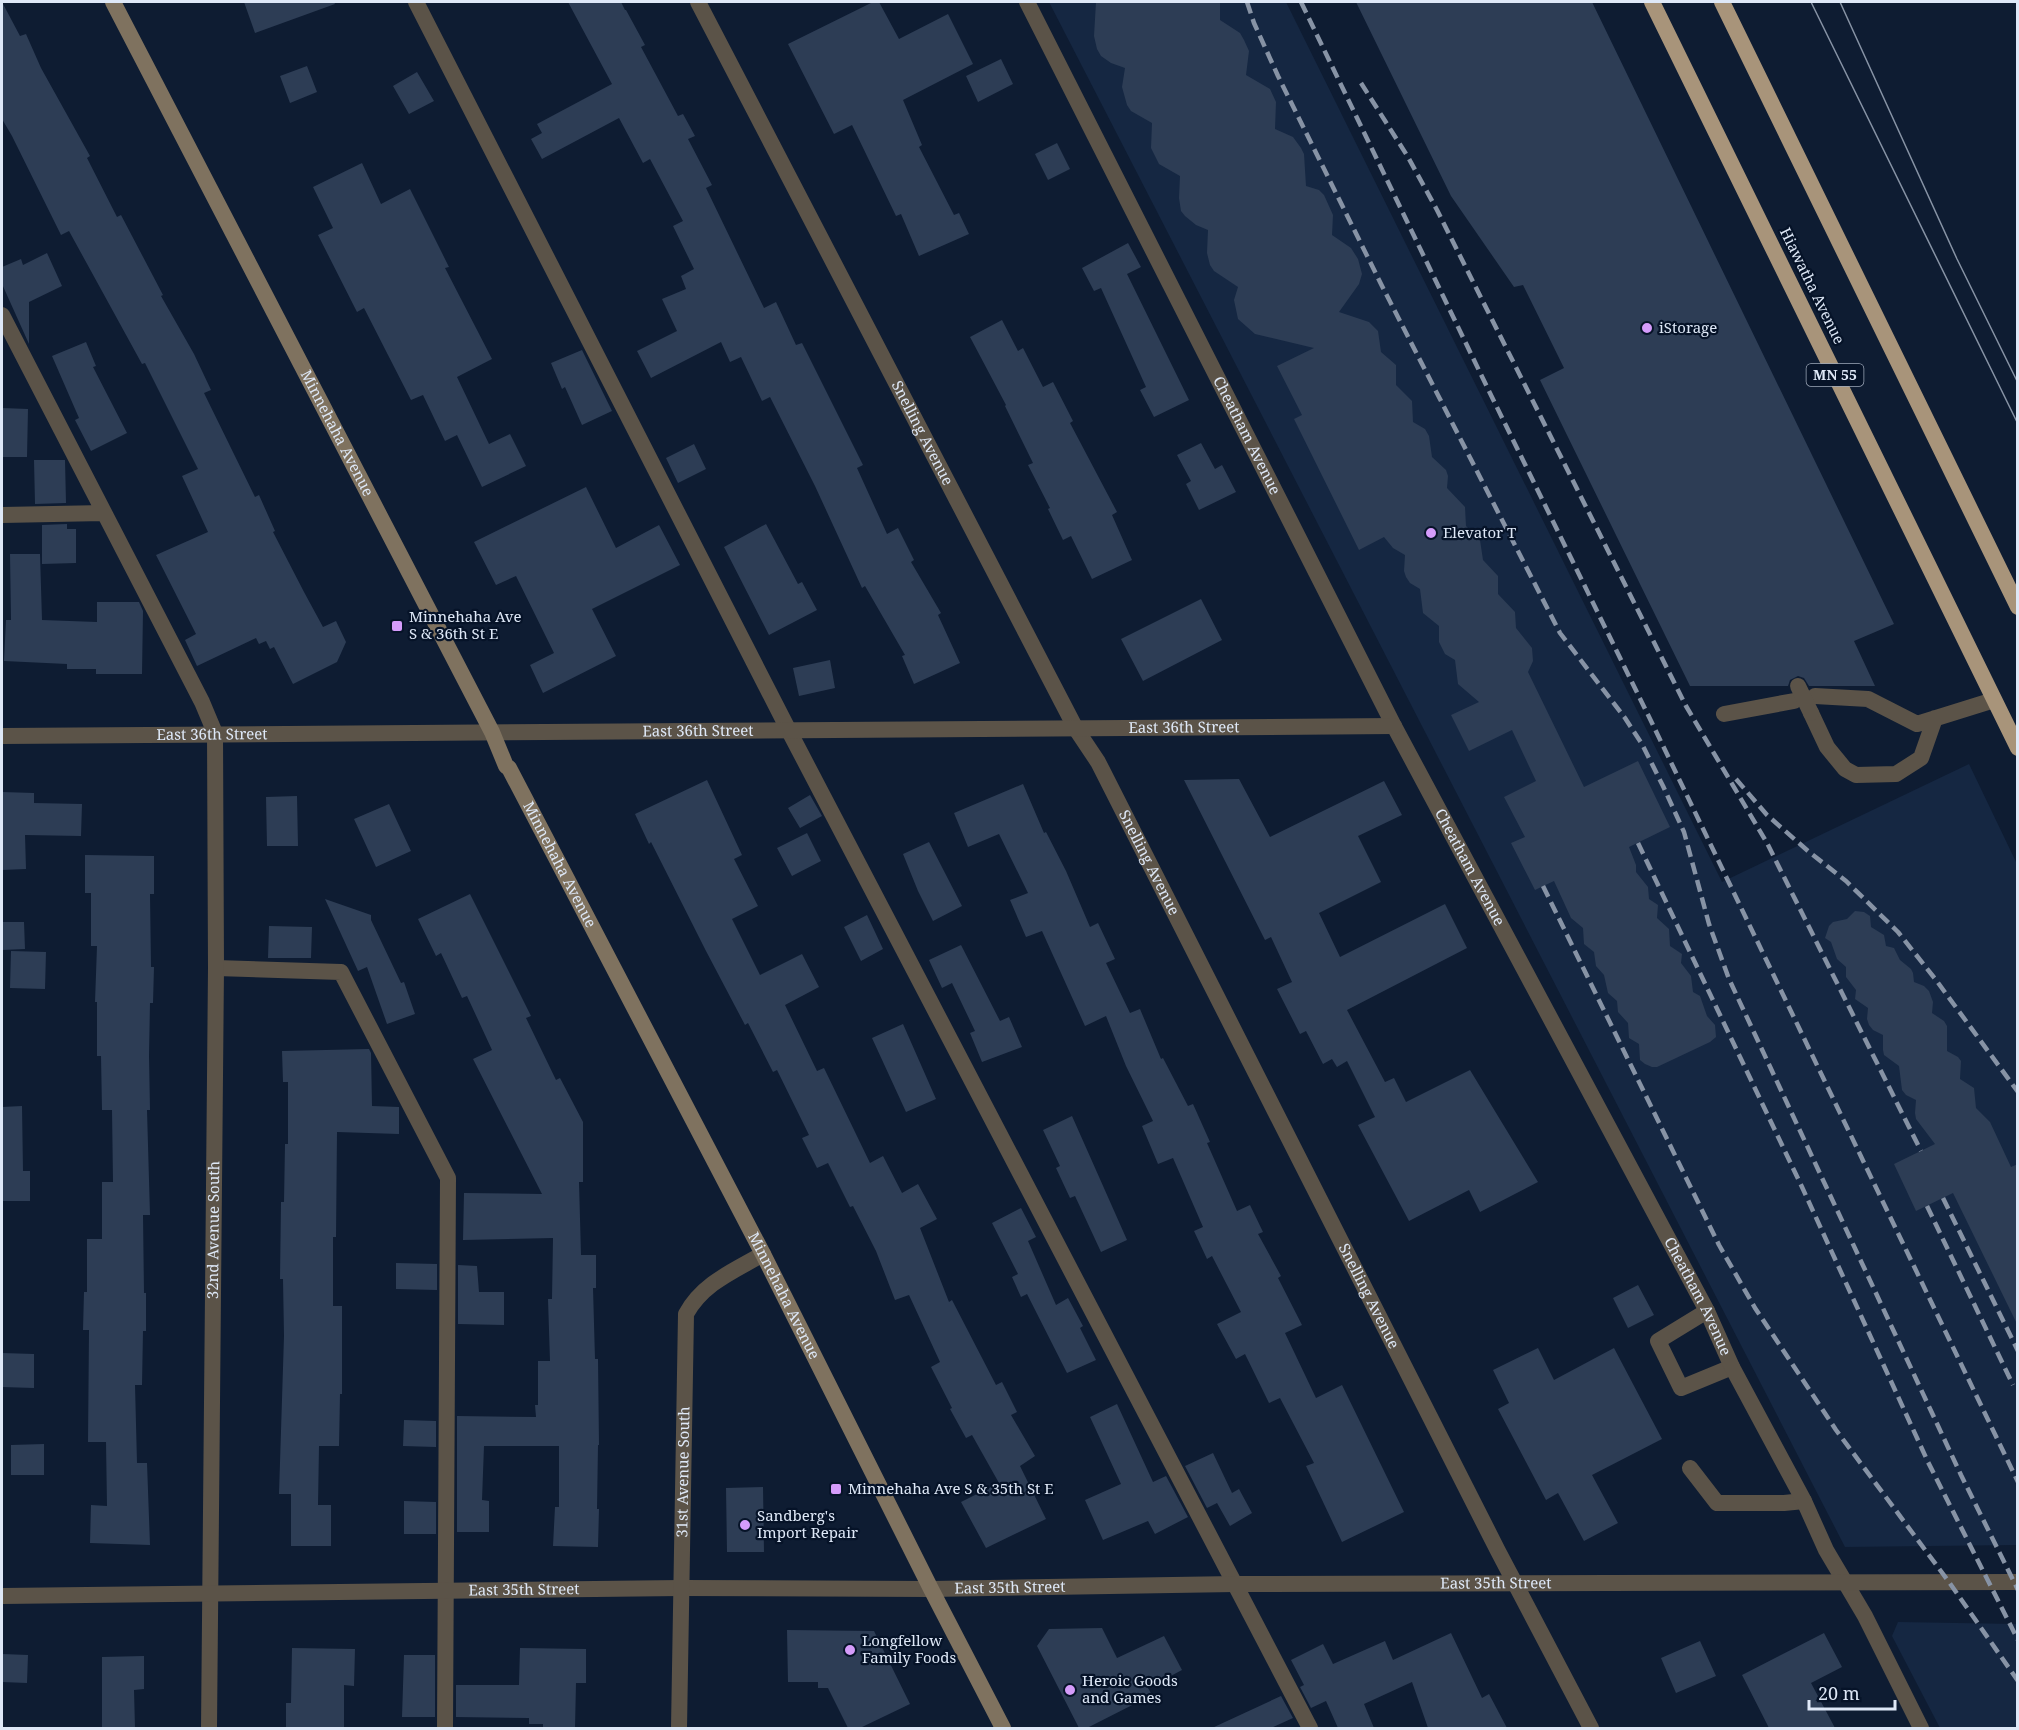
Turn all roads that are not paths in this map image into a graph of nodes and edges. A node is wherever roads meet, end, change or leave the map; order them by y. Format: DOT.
graph roads {
  1 [pos="113,2"];
  2 [pos="416,2"];
  3 [pos="698,2"];
  4 [pos="1027,2"];
  5 [pos="1652,2"];
  6 [pos="1722,2"];
  7 [pos="2,315"];
  8 [pos="104,513"];
  9 [pos="2,515"];
  10 [pos="2018,607"];
  11 [pos="1815,696"];
  12 [pos="1994,700"];
  13 [pos="1724,714"];
  14 [pos="1935,718"];
  15 [pos="1394,726"];
  16 [pos="788,729"];
  17 [pos="1077,729"];
  18 [pos="492,732"];
  19 [pos="215,733"];
  20 [pos="2,736"];
  21 [pos="2018,748"];
  22 [pos="216,968"];
  23 [pos="764,1254"];
  24 [pos="1707,1311"];
  25 [pos="1732,1367"];
  26 [pos="1690,1468"];
  27 [pos="1804,1501"];
  28 [pos="1514,1582"];
  29 [pos="1844,1582"];
  30 [pos="2018,1582"];
  31 [pos="1235,1584"];
  32 [pos="681,1588"];
  33 [pos="931,1589"];
  34 [pos="446,1592"];
  35 [pos="210,1594"];
  36 [pos="2,1596"];
  37 [pos="209,1728"];
  38 [pos="445,1728"];
  39 [pos="679,1728"];
  40 [pos="1003,1728"];
  41 [pos="1310,1728"];
  42 [pos="1591,1728"];
  43 [pos="1921,1728"];
  1 -- 18 [label="main road, Minnehaha Avenue"];
  2 -- 16 [label="street"];
  3 -- 17 [label="street, Snelling Avenue"];
  4 -- 15 [label="street, Cheatham Avenue"];
  5 -- 12 [label="highway, Hiawatha Avenue / MN 55"];
  6 -- 10 [label="highway"];
  7 -- 8 [label="street"];
  8 -- 9 [label="street"];
  8 -- 19 [label="street"];
  11 -- 14 [label="street"];
  12 -- 14 [label="street"];
  12 -- 21 [label="highway, Hiawatha Avenue / MN 55"];
  13 -- 14 [label="street, bridge"];
  15 -- 17 [label="street, East 36th Street"];
  15 -- 24 [label="street, Cheatham Avenue"];
  16 -- 17 [label="street, East 36th Street"];
  16 -- 18 [label="street, East 36th Street"];
  16 -- 31 [label="street"];
  17 -- 28 [label="street, Snelling Avenue"];
  18 -- 19 [label="street, East 36th Street"];
  18 -- 23 [label="main road, Minnehaha Avenue"];
  19 -- 20 [label="street, East 36th Street"];
  19 -- 22 [label="street, 32nd Avenue South"];
  22 -- 34 [label="street"];
  22 -- 35 [label="street, 32nd Avenue South"];
  23 -- 32 [label="street, 31st Avenue South"];
  23 -- 33 [label="main road, Minnehaha Avenue"];
  24 -- 25 [label="street, Cheatham Avenue"];
  24 -- 25 [label="street"];
  25 -- 27 [label="street, Cheatham Avenue"];
  26 -- 27 [label="street"];
  27 -- 29 [label="street, Cheatham Avenue"];
  28 -- 29 [label="street, East 35th Street"];
  28 -- 31 [label="street, East 35th Street"];
  28 -- 42 [label="street, Snelling Avenue"];
  29 -- 30 [label="street, East 35th Street"];
  29 -- 43 [label="street, Cheatham Avenue"];
  31 -- 33 [label="street, East 35th Street"];
  31 -- 41 [label="street"];
  32 -- 33 [label="street, East 35th Street"];
  32 -- 34 [label="street, East 35th Street"];
  32 -- 39 [label="street, 31st Avenue South"];
  33 -- 40 [label="main road, Minnehaha Avenue"];
  34 -- 35 [label="street, East 35th Street"];
  34 -- 38 [label="street"];
  35 -- 36 [label="street, East 35th Street"];
  35 -- 37 [label="street, 32nd Avenue South"];
}
